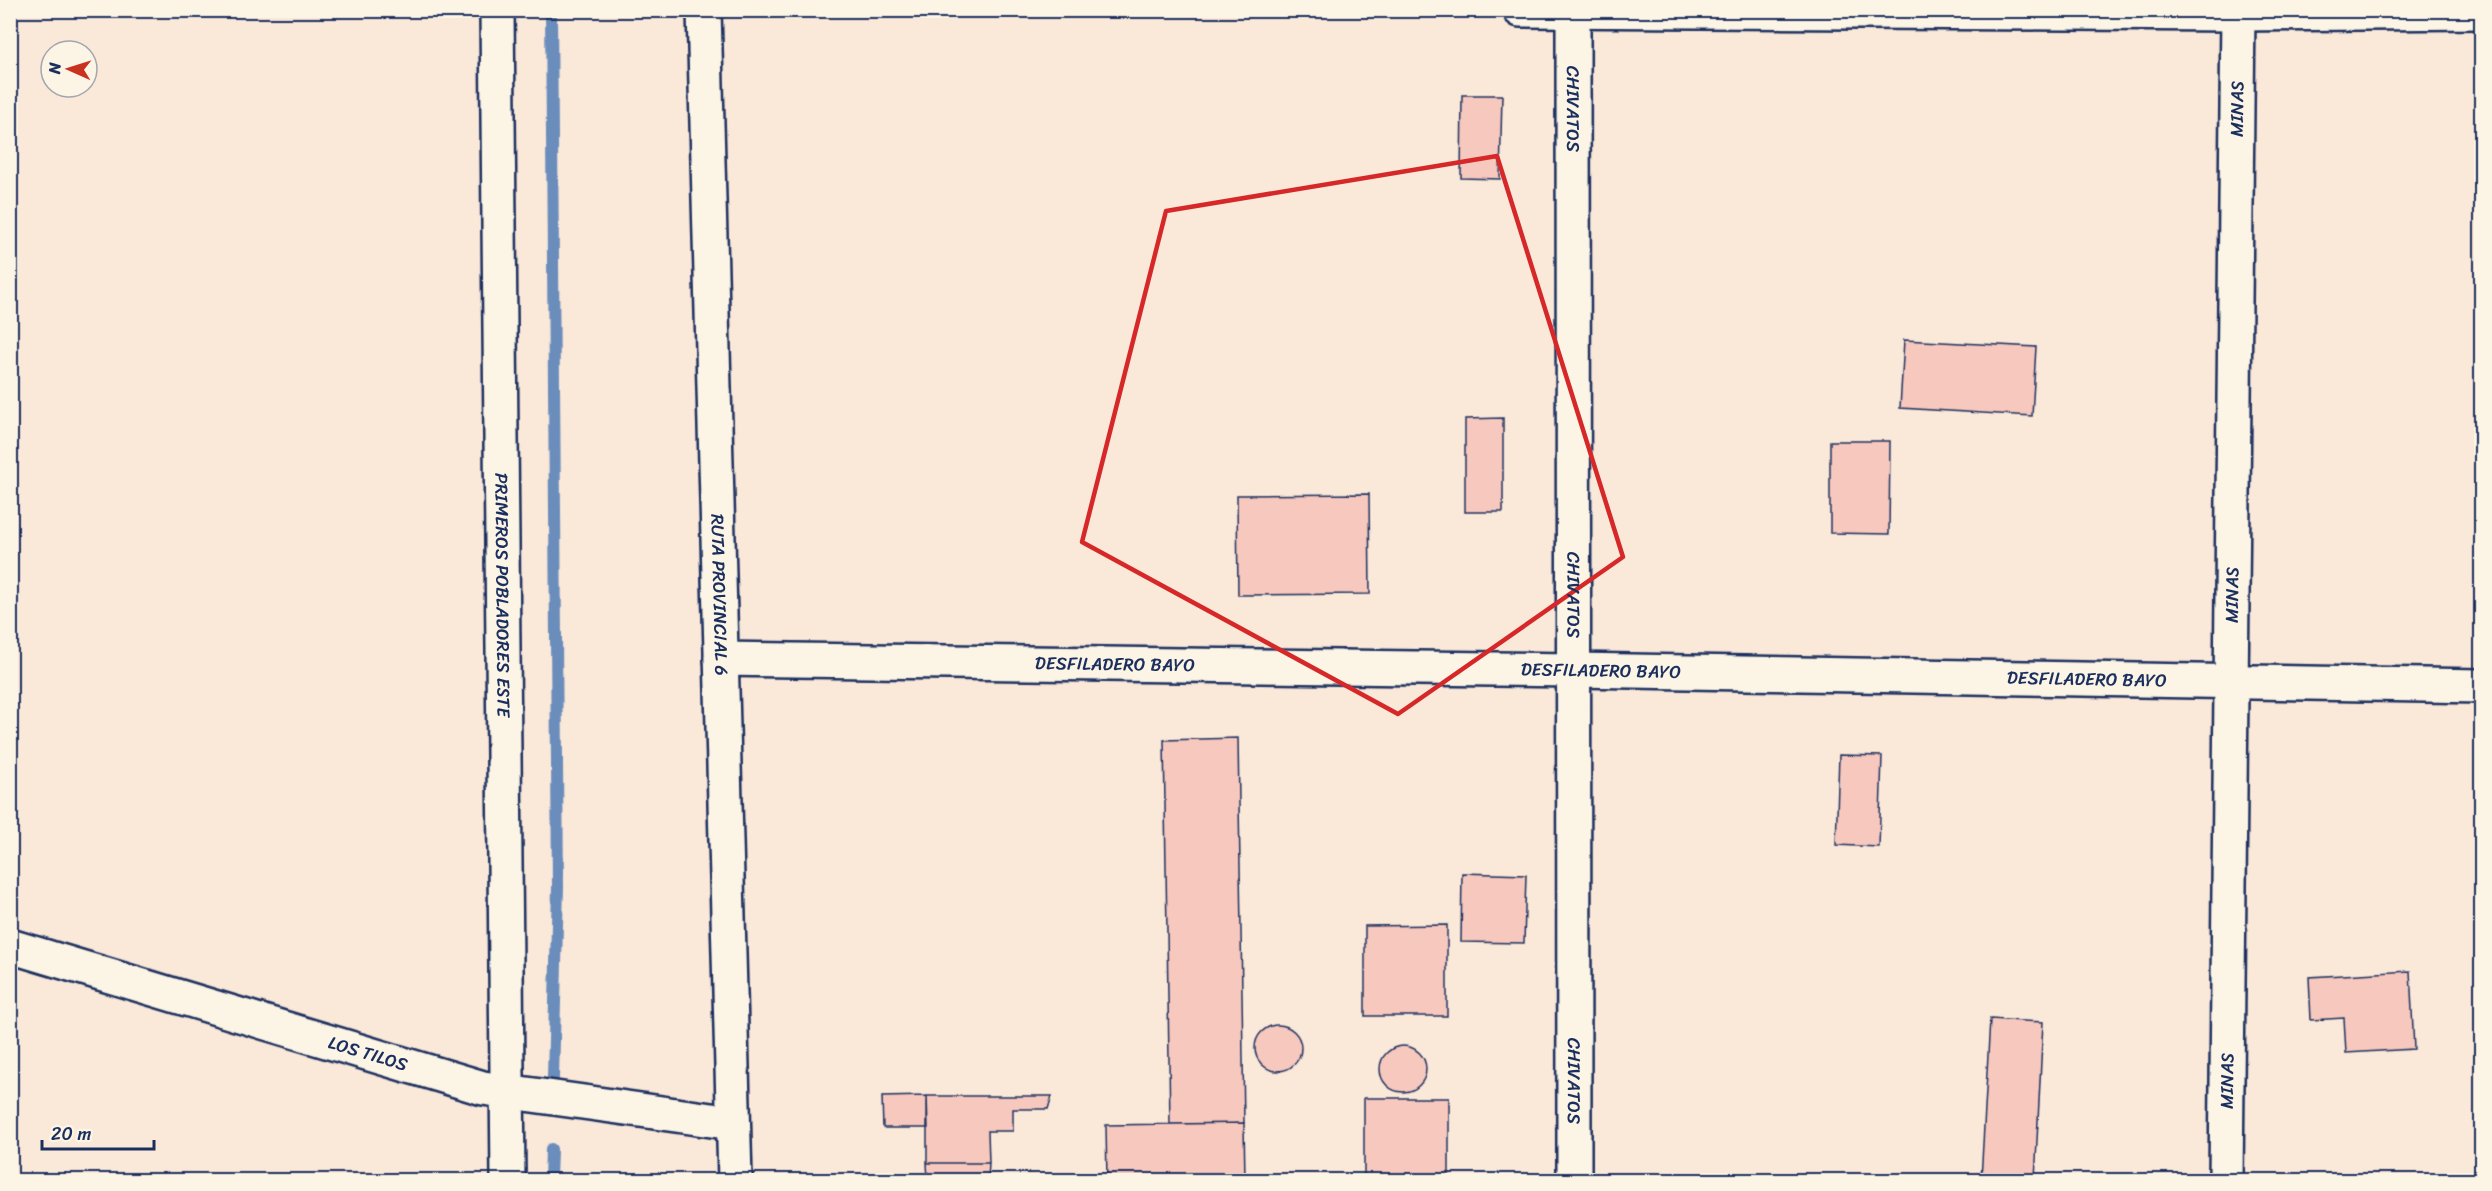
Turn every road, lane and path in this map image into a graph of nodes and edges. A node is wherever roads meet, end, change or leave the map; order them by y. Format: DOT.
graph roads {
  1 [pos="497,10"];
  2 [pos="705,10"];
  3 [pos="1520,10"];
  4 [pos="1573,11"];
  5 [pos="2238,12"];
  6 [pos="2481,12"];
  7 [pos="721,658"];
  8 [pos="1575,670"];
  9 [pos="2232,682"];
  10 [pos="2481,686"];
  11 [pos="10,946"];
  12 [pos="508,1092"];
  13 [pos="733,1123"];
  14 [pos="508,1180"];
  15 [pos="735,1180"];
  16 [pos="1574,1180"];
  17 [pos="2226,1180"];
  1 -- 12 [label="street, PRIMEROS POBLADORES ESTE"];
  2 -- 7 [label="street, RUTA PROVINCIAL 6"];
  3 -- 4 [label="street"];
  4 -- 5 [label="street"];
  4 -- 8 [label="street, CHIVATOS"];
  5 -- 6 [label="street"];
  5 -- 9 [label="street, MINAS"];
  7 -- 8 [label="street, DESFILADERO BAYO"];
  7 -- 13 [label="street, RUTA PROVINCIAL 6"];
  8 -- 9 [label="street, DESFILADERO BAYO"];
  8 -- 16 [label="street, CHIVATOS"];
  9 -- 10 [label="street, DESFILADERO BAYO"];
  9 -- 17 [label="street, MINAS"];
  11 -- 12 [label="street, LOS TILOS"];
  12 -- 13 [label="street, LOS TILOS"];
  12 -- 14 [label="street, PRIMEROS POBLADORES ESTE"];
  13 -- 15 [label="street, RUTA PROVINCIAL 6"];
}
